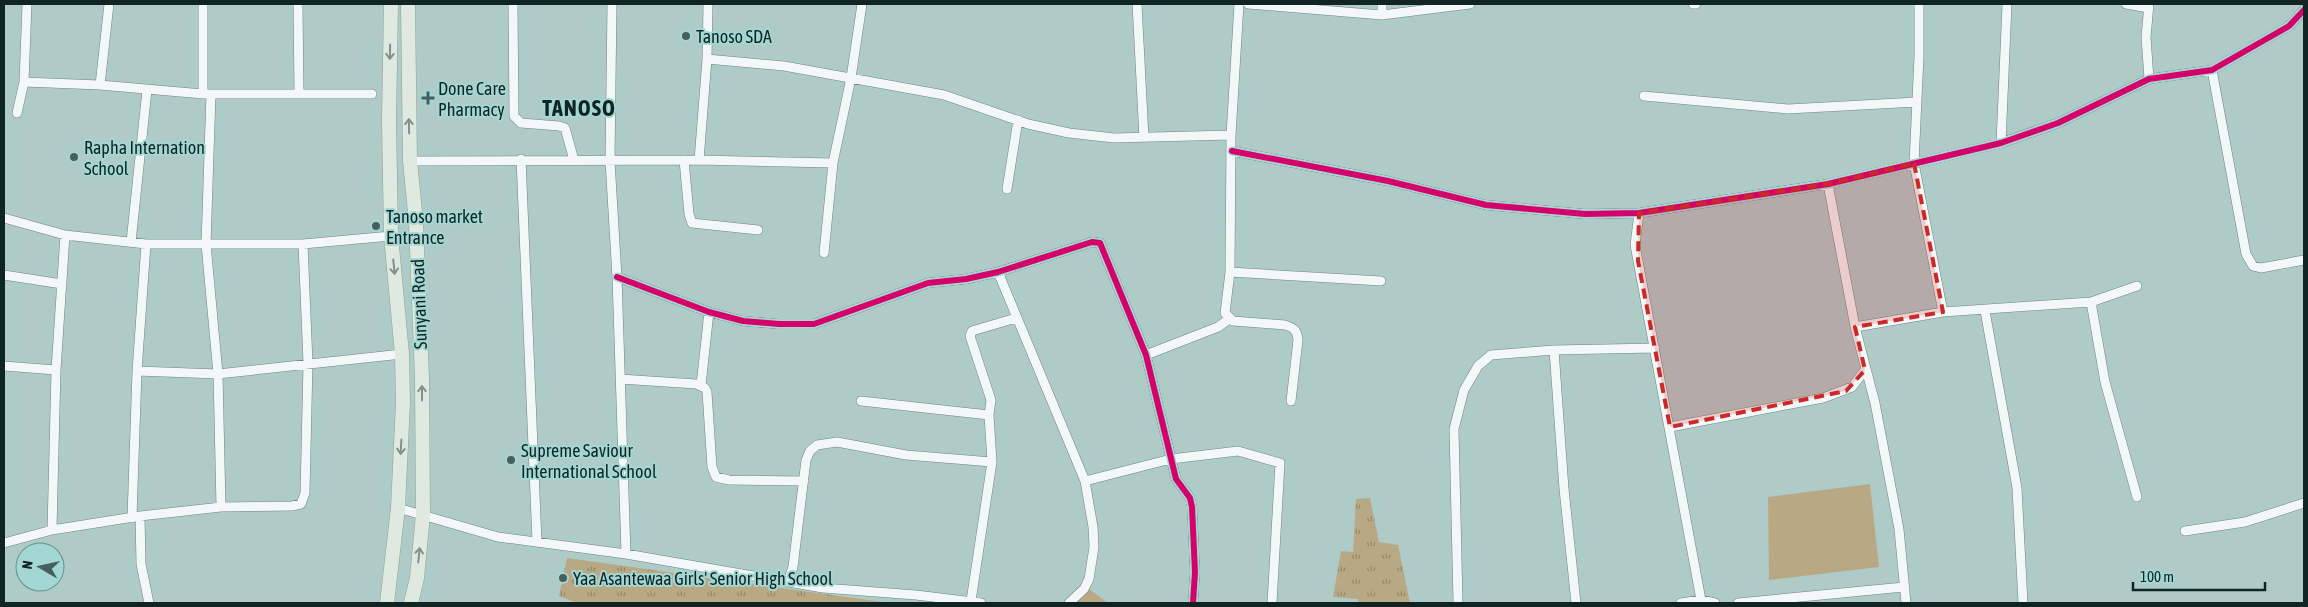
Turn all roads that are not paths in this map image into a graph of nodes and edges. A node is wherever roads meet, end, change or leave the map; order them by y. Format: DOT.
graph roads {
  1 [pos="27,4"];
  2 [pos="108,4"];
  3 [pos="204,4"];
  4 [pos="298,4"];
  5 [pos="391,4"];
  6 [pos="408,4"];
  7 [pos="513,4"];
  8 [pos="612,4"];
  9 [pos="708,4"];
  10 [pos="862,4"];
  11 [pos="1138,4"];
  12 [pos="1239,4"];
  13 [pos="1248,4"];
  14 [pos="1382,4"];
  15 [pos="1470,4"];
  16 [pos="1919,4"];
  17 [pos="2007,4"];
  18 [pos="2126,4"];
  19 [pos="2149,6"];
  20 [pos="2304,10"];
  21 [pos="1382,15"];
  22 [pos="707,59"];
  23 [pos="2212,70"];
  24 [pos="851,78"];
  25 [pos="2149,79"];
  26 [pos="24,82"];
  27 [pos="100,85"];
  28 [pos="147,90"];
  29 [pos="207,94"];
  30 [pos="299,94"];
  31 [pos="372,94"];
  32 [pos="1644,96"];
  33 [pos="1917,102"];
  34 [pos="17,113"];
  35 [pos="1018,120"];
  36 [pos="1231,135"];
  37 [pos="1144,138"];
  38 [pos="2000,144"];
  39 [pos="1232,151"];
  40 [pos="521,159"];
  41 [pos="574,160"];
  42 [pos="684,160"];
  43 [pos="699,160"];
  44 [pos="410,161"];
  45 [pos="610,161"];
  46 [pos="834,163"];
  47 [pos="1914,163"];
  48 [pos="1828,184"];
  49 [pos="1007,189"];
  50 [pos="1638,213"];
  51 [pos="4,218"];
  52 [pos="758,230"];
  53 [pos="65,235"];
  54 [pos="391,236"];
  55 [pos="131,242"];
  56 [pos="146,244"];
  57 [pos="206,244"];
  58 [pos="303,244"];
  59 [pos="824,253"];
  60 [pos="2304,260"];
  61 [pos="998,272"];
  62 [pos="1230,272"];
  63 [pos="4,275"];
  64 [pos="617,276"];
  65 [pos="1381,281"];
  66 [pos="62,284"];
  67 [pos="2137,286"];
  68 [pos="2091,302"];
  69 [pos="1985,311"];
  70 [pos="709,312"];
  71 [pos="1943,312"];
  72 [pos="1016,318"];
  73 [pos="1225,323"];
  74 [pos="1854,327"];
  75 [pos="1655,348"];
  76 [pos="1554,350"];
  77 [pos="402,354"];
  78 [pos="1146,355"];
  79 [pos="308,363"];
  80 [pos="4,366"];
  81 [pos="56,370"];
  82 [pos="1866,370"];
  83 [pos="137,371"];
  84 [pos="218,374"];
  85 [pos="620,379"];
  86 [pos="701,385"];
  87 [pos="861,401"];
  88 [pos="1291,401"];
  89 [pos="989,415"];
  90 [pos="1670,426"];
  91 [pos="1171,460"];
  92 [pos="992,462"];
  93 [pos="804,481"];
  94 [pos="1085,481"];
  95 [pos="2137,497"];
  96 [pos="2304,503"];
  97 [pos="221,507"];
  98 [pos="398,508"];
  99 [pos="423,514"];
  100 [pos="136,517"];
  101 [pos="52,530"];
  102 [pos="2185,531"];
  103 [pos="537,542"];
  104 [pos="4,543"];
  105 [pos="626,554"];
  106 [pos="788,582"];
  107 [pos="1904,587"];
  108 [pos="1701,600"];
  109 [pos="971,601"];
  110 [pos="149,603"];
  111 [pos="387,603"];
  112 [pos="411,603"];
  113 [pos="981,603"];
  114 [pos="1069,603"];
  115 [pos="1192,603"];
  116 [pos="1272,603"];
  117 [pos="1458,603"];
  118 [pos="1576,603"];
  119 [pos="1681,603"];
  120 [pos="1715,603"];
  121 [pos="1738,603"];
  122 [pos="1906,603"];
  123 [pos="2023,603"];
  1 -- 26 [label="street"];
  2 -- 27 [label="street"];
  3 -- 29 [label="street"];
  4 -- 30 [label="street"];
  5 -- 54 [label="main road, Sunyani Road, one-way"];
  44 -- 6 [label="main road, Sunyani Road, one-way"];
  7 -- 41 [label="street"];
  8 -- 45 [label="street"];
  9 -- 22 [label="street"];
  10 -- 24 [label="street"];
  11 -- 37 [label="street"];
  12 -- 36 [label="street"];
  13 -- 21 [label="street"];
  14 -- 21 [label="street"];
  15 -- 21 [label="street"];
  16 -- 33 [label="street"];
  17 -- 38 [label="street"];
  18 -- 19 [label="street"];
  19 -- 25 [label="street"];
  20 -- 23 [label="street"];
  22 -- 24 [label="street"];
  22 -- 43 [label="street"];
  23 -- 25 [label="street"];
  23 -- 60 [label="street"];
  24 -- 35 [label="street"];
  24 -- 46 [label="street"];
  25 -- 38 [label="street"];
  26 -- 27 [label="street"];
  26 -- 34 [label="street"];
  27 -- 28 [label="street"];
  28 -- 29 [label="street"];
  28 -- 55 [label="street"];
  29 -- 30 [label="street"];
  29 -- 57 [label="street"];
  30 -- 31 [label="street"];
  32 -- 33 [label="street"];
  33 -- 47 [label="street"];
  35 -- 37 [label="street"];
  35 -- 49 [label="street"];
  36 -- 37 [label="street"];
  36 -- 39 [label="street"];
  38 -- 47 [label="street"];
  39 -- 50 [label="street"];
  39 -- 62 [label="street"];
  40 -- 41 [label="street"];
  40 -- 44 [label="street"];
  40 -- 103 [label="street"];
  41 -- 45 [label="street"];
  42 -- 43 [label="street"];
  42 -- 45 [label="street"];
  42 -- 52 [label="street"];
  43 -- 46 [label="street"];
  99 -- 44 [label="main road, Sunyani Road, one-way"];
  45 -- 64 [label="street"];
  46 -- 59 [label="street"];
  47 -- 48 [label="street"];
  47 -- 71 [label="street"];
  48 -- 50 [label="street"];
  48 -- 74 [label="street"];
  50 -- 75 [label="street"];
  51 -- 53 [label="street"];
  53 -- 55 [label="street"];
  53 -- 66 [label="street"];
  54 -- 58 [label="street"];
  54 -- 77 [label="main road, Sunyani Road, one-way"];
  55 -- 56 [label="street"];
  56 -- 57 [label="street"];
  56 -- 83 [label="street"];
  57 -- 58 [label="street"];
  57 -- 84 [label="street"];
  58 -- 79 [label="street"];
  61 -- 70 [label="street"];
  61 -- 72 [label="street"];
  61 -- 78 [label="street"];
  62 -- 65 [label="street"];
  62 -- 73 [label="street"];
  63 -- 66 [label="street"];
  64 -- 70 [label="street"];
  64 -- 85 [label="street"];
  66 -- 81 [label="street"];
  67 -- 68 [label="street"];
  68 -- 69 [label="street"];
  68 -- 95 [label="street"];
  69 -- 71 [label="street"];
  69 -- 123 [label="street"];
  70 -- 86 [label="street"];
  71 -- 74 [label="street"];
  72 -- 89 [label="street"];
  72 -- 94 [label="street"];
  73 -- 78 [label="street"];
  73 -- 88 [label="street"];
  74 -- 82 [label="street"];
  75 -- 76 [label="street"];
  75 -- 90 [label="street"];
  76 -- 117 [label="street"];
  76 -- 118 [label="street"];
  77 -- 79 [label="street"];
  77 -- 98 [label="main road, Sunyani Road, one-way"];
  78 -- 91 [label="street"];
  79 -- 84 [label="street"];
  79 -- 97 [label="street"];
  80 -- 81 [label="street"];
  81 -- 101 [label="street"];
  82 -- 90 [label="street"];
  82 -- 107 [label="street"];
  83 -- 84 [label="street"];
  83 -- 100 [label="street"];
  84 -- 97 [label="street"];
  85 -- 86 [label="street"];
  85 -- 105 [label="street"];
  86 -- 93 [label="street"];
  87 -- 89 [label="street"];
  89 -- 92 [label="street"];
  90 -- 108 [label="street"];
  91 -- 94 [label="street"];
  91 -- 115 [label="street"];
  91 -- 116 [label="street"];
  92 -- 93 [label="street"];
  92 -- 109 [label="street"];
  93 -- 106 [label="street"];
  94 -- 114 [label="street"];
  96 -- 102 [label="street"];
  97 -- 100 [label="street"];
  98 -- 99 [label="street"];
  98 -- 111 [label="main road, Sunyani Road"];
  99 -- 103 [label="street"];
  112 -- 99 [label="main road, Sunyani Road, one-way"];
  100 -- 101 [label="street"];
  100 -- 110 [label="street"];
  101 -- 104 [label="street"];
  103 -- 105 [label="street"];
  105 -- 106 [label="street"];
  106 -- 109 [label="street"];
  107 -- 121 [label="street"];
  107 -- 122 [label="street"];
  108 -- 119 [label="street"];
  108 -- 120 [label="street"];
  109 -- 113 [label="street"];
}
